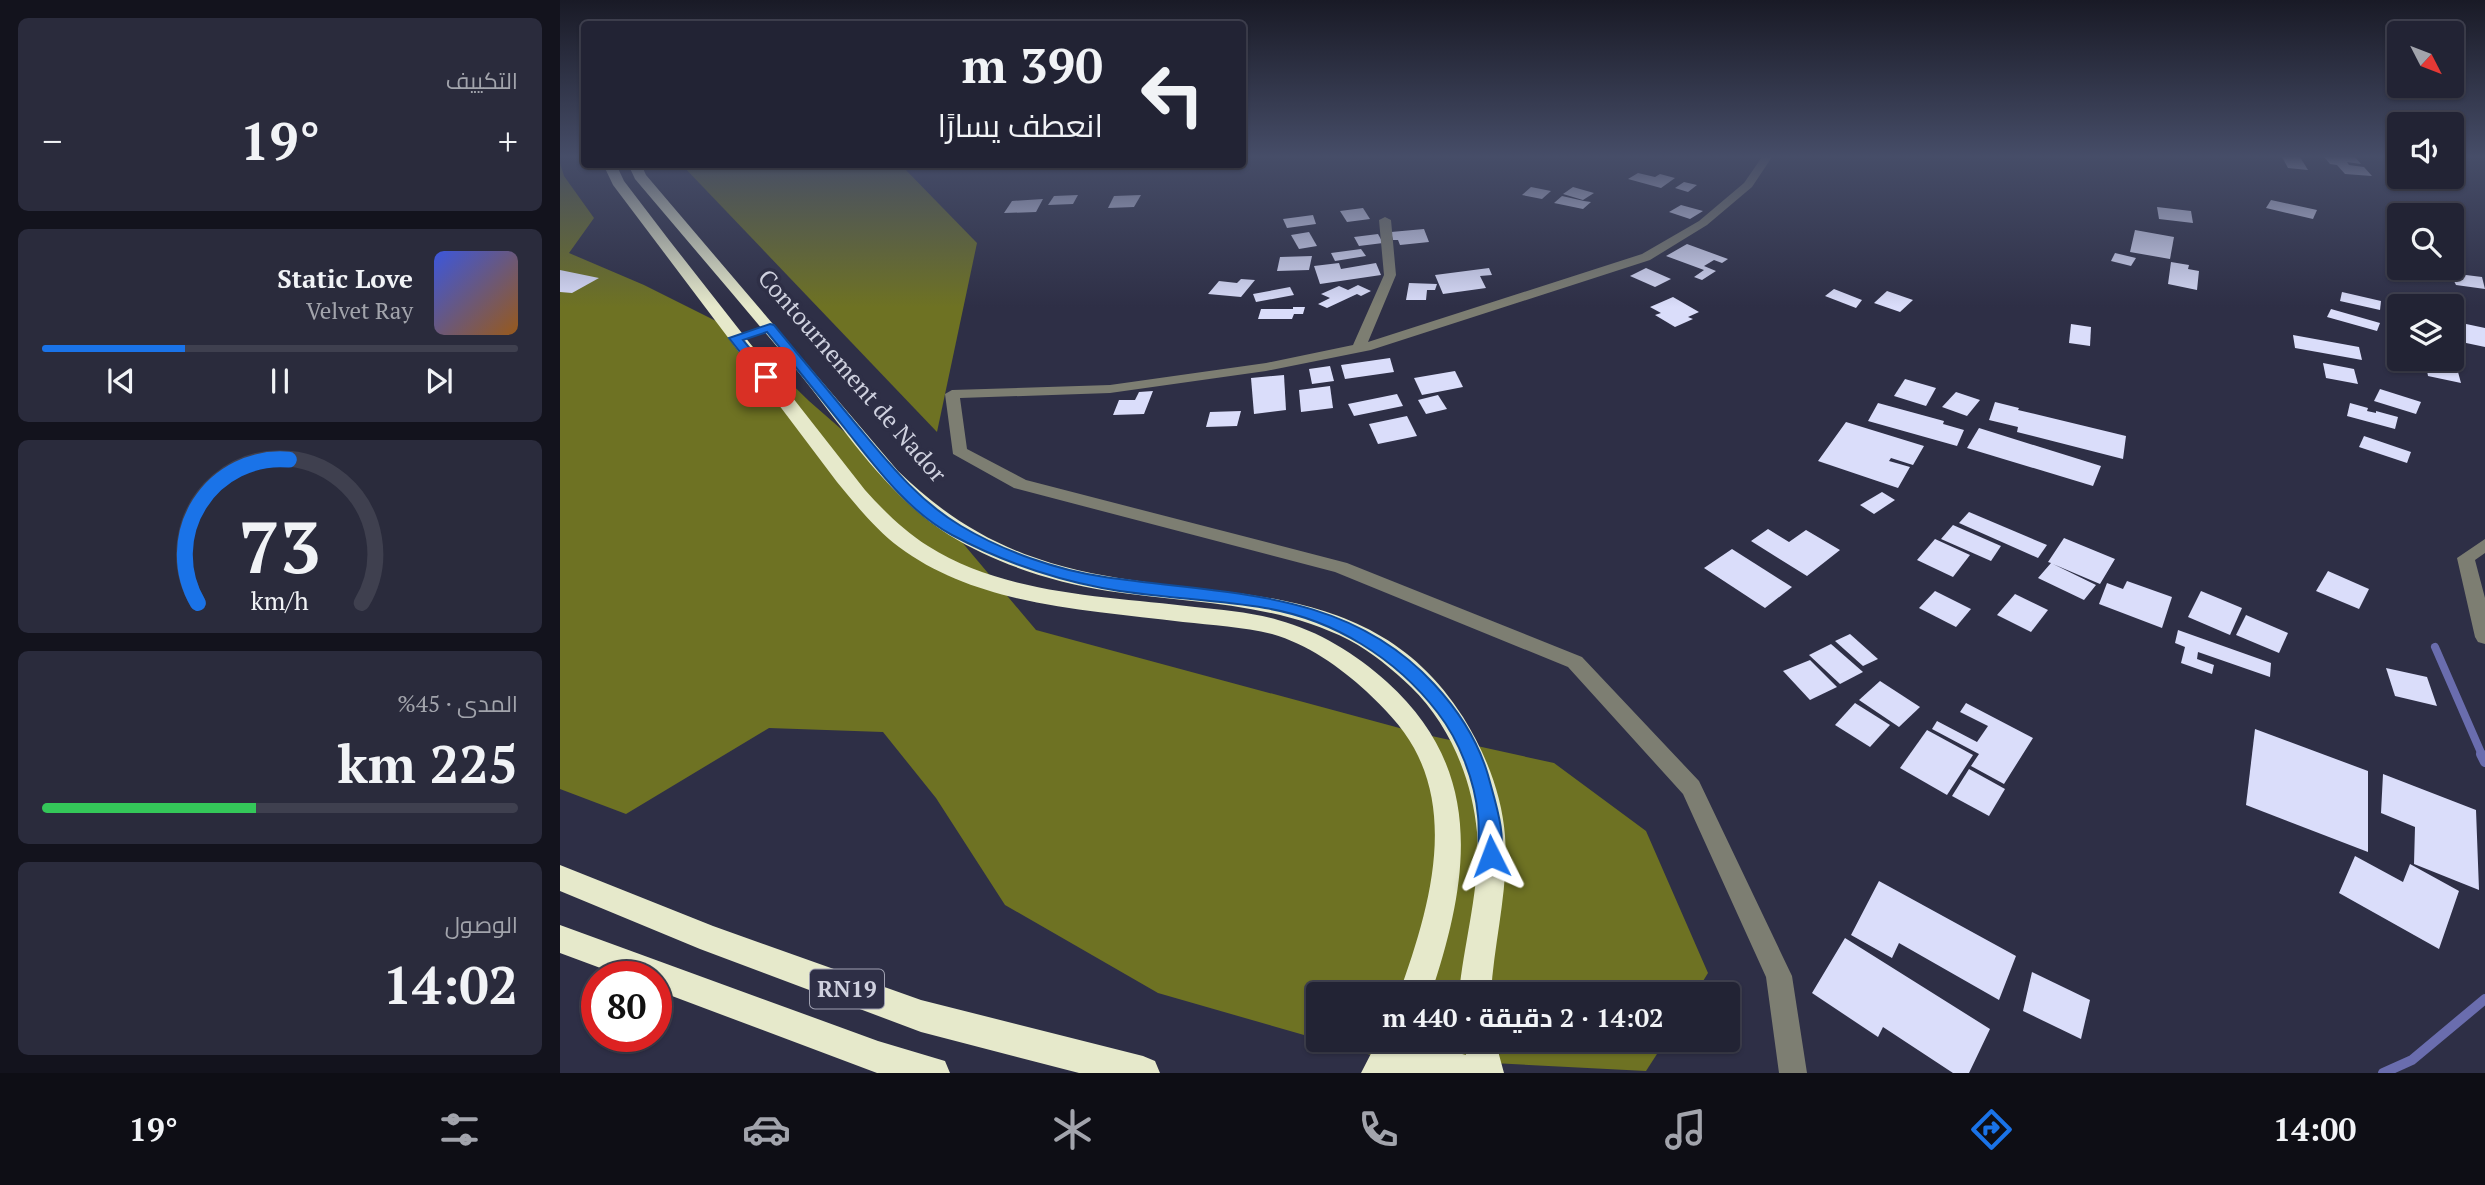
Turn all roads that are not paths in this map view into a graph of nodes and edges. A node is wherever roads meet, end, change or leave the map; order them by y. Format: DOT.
graph roads {
  1 [pos="637,207"];
  2 [pos="667,207"];
  3 [pos="1722,207"];
  4 [pos="1385,220"];
  5 [pos="770,327"];
  6 [pos="736,338"];
  7 [pos="1358,349"];
  8 [pos="2485,545"];
  9 [pos="2485,637"];
  10 [pos="560,878"];
  11 [pos="560,939"];
  12 [pos="1419,982"];
  13 [pos="1477,982"];
  14 [pos="1389,1052"];
  15 [pos="1482,1052"];
  16 [pos="933,1073"];
  17 [pos="1143,1073"];
  18 [pos="1378,1073"];
  19 [pos="1388,1073"];
  20 [pos="1470,1073"];
  21 [pos="1487,1073"];
  22 [pos="1793,1073"];
  1 -- 6 [label="highway"];
  2 -- 5 [label="highway, Contournement de Nador"];
  3 -- 7 [label="street"];
  4 -- 7 [label="street"];
  5 -- 6 [label="highway"];
  5 -- 13 [label="highway, Contournement de Nador"];
  6 -- 12 [label="highway"];
  7 -- 22 [label="street"];
  8 -- 9 [label="street"];
  10 -- 17 [label="highway, RN19"];
  11 -- 16 [label="highway, RN19"];
  14 -- 18 [label="highway"];
  15 -- 21 [label="highway"];
  19 -- 20 [label="highway"];
}
